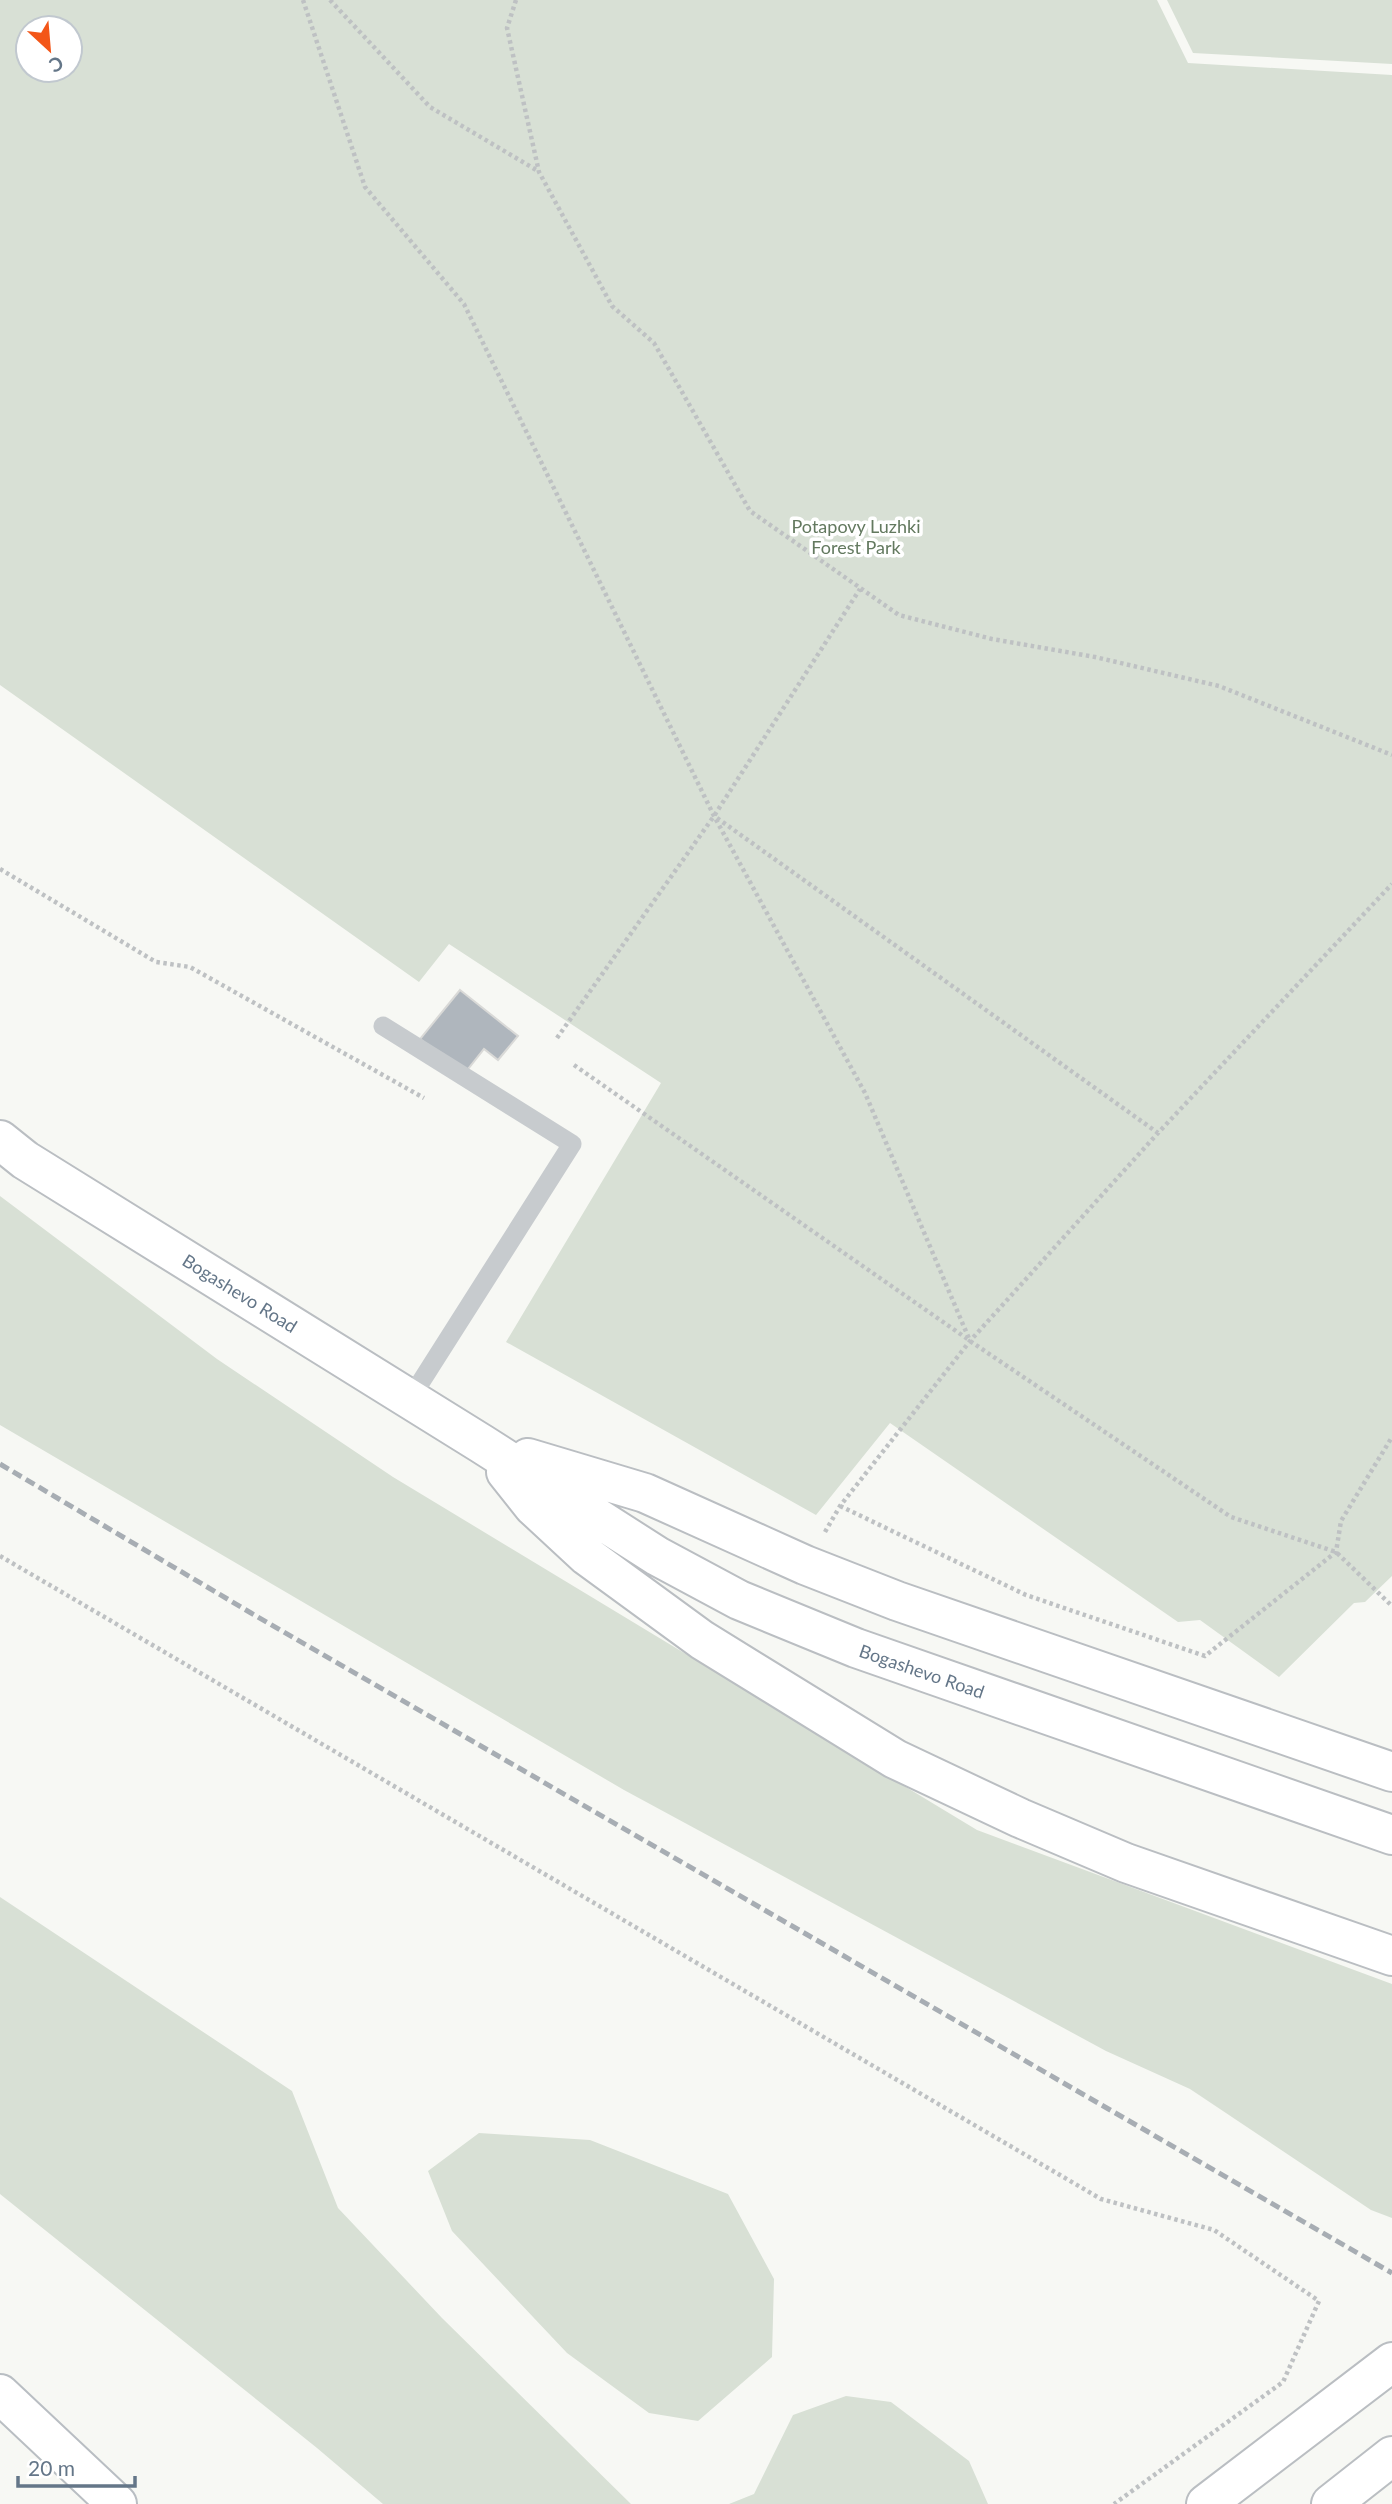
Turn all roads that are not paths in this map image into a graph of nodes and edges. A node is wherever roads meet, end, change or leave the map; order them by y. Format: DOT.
graph roads {
  1 [pos="383,1026"];
  2 [pos="0,1140"];
  3 [pos="410,1399"];
  4 [pos="482,1444"];
  5 [pos="1392,1772"];
  6 [pos="1392,1835"];
  7 [pos="1392,1956"];
  8 [pos="1392,2362"];
  9 [pos="0,2394"];
  10 [pos="1392,2456"];
  11 [pos="117,2504"];
  12 [pos="1206,2504"];
  13 [pos="1331,2504"];
  1 -- 3 [label="lane"];
  2 -- 3 [label="main road, Bogashevo Road"];
  3 -- 4 [label="main road, Bogashevo Road"];
  4 -- 5 [label="main road, Bogashevo Road"];
  4 -- 6 [label="main road, Bogashevo Road"];
  4 -- 7 [label="main road"];
  8 -- 12 [label="main road"];
  9 -- 11 [label="main road"];
  10 -- 13 [label="main road"];
}
